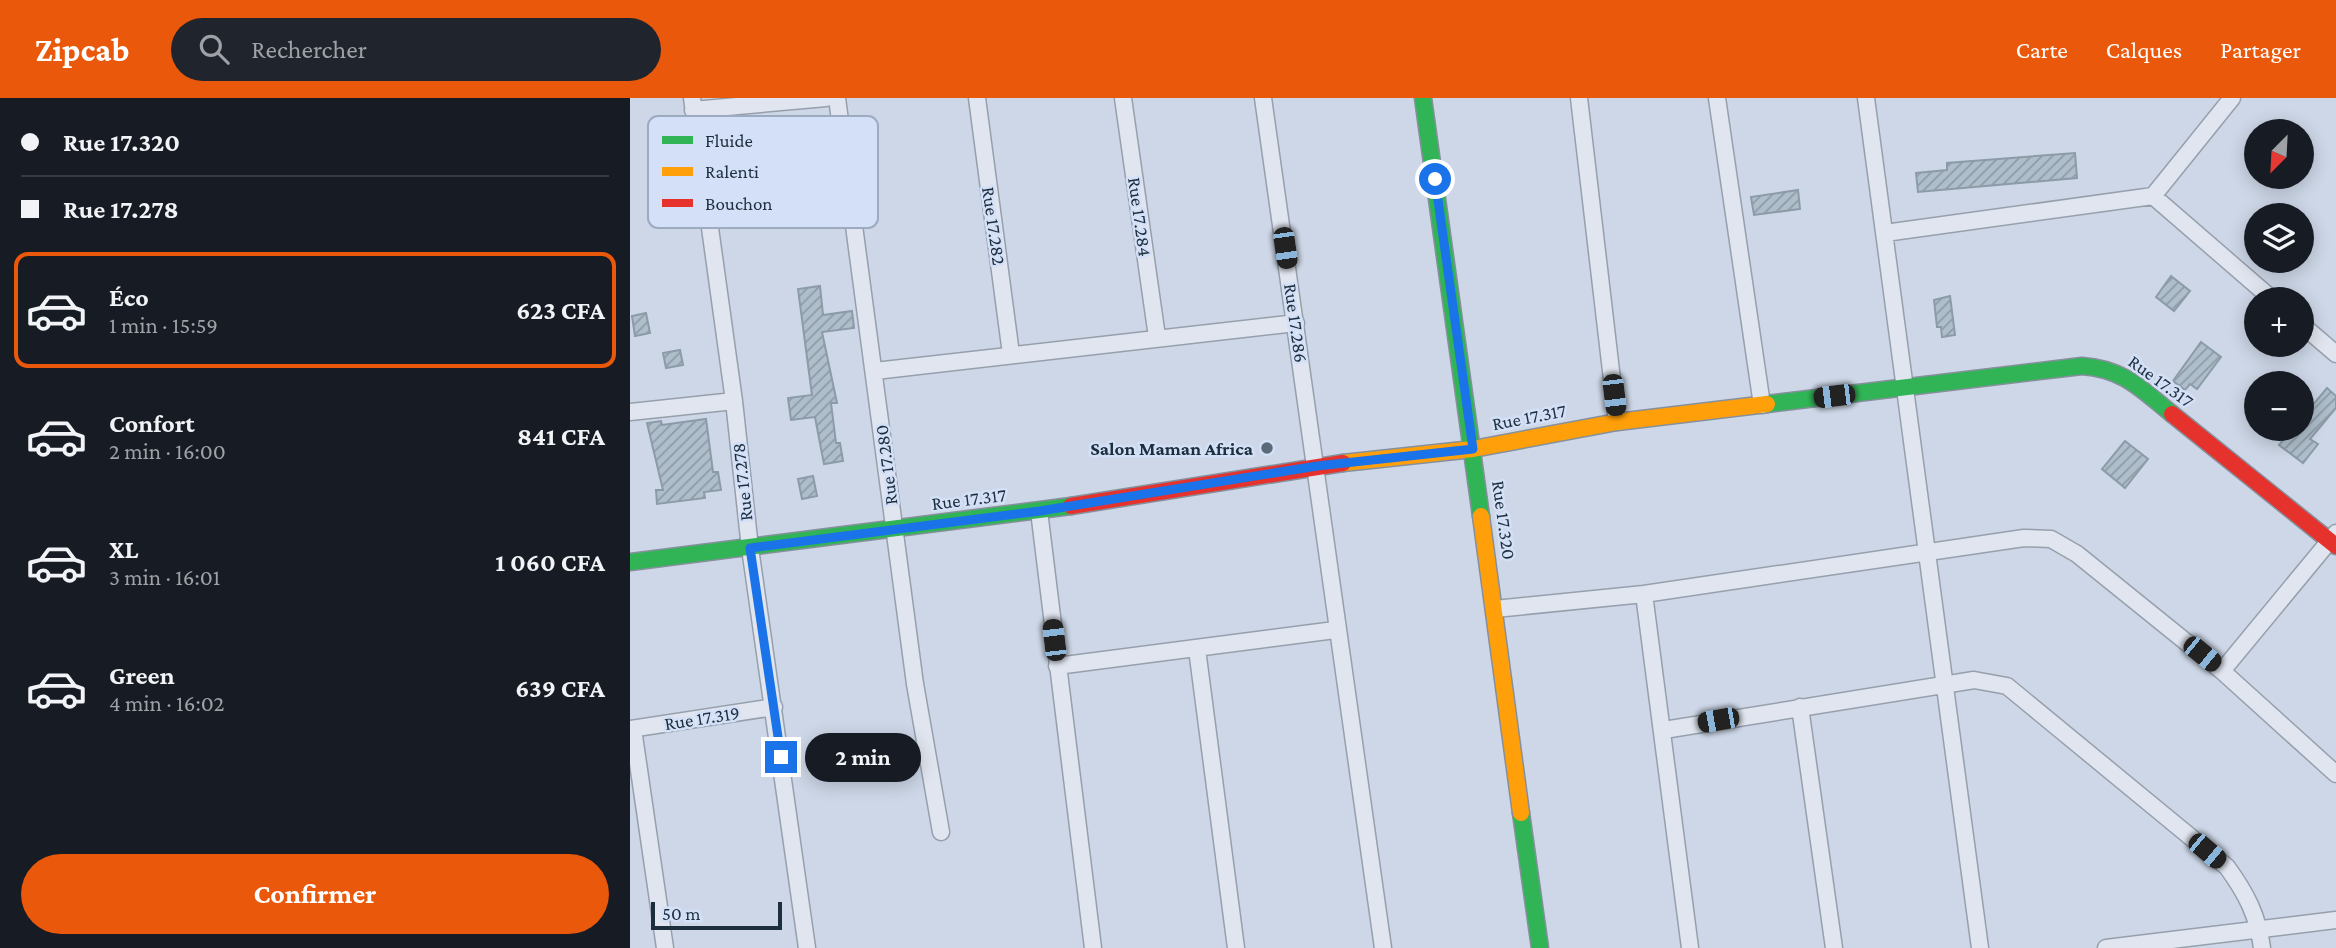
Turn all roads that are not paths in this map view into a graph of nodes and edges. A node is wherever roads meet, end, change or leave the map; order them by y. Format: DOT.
graph roads {
  1 [pos="826,98"];
  2 [pos="836,98"];
  3 [pos="977,98"];
  4 [pos="1123,98"];
  5 [pos="1262,98"];
  6 [pos="1423,98"];
  7 [pos="1578,98"];
  8 [pos="1717,98"];
  9 [pos="1866,98"];
  10 [pos="2232,98"];
  11 [pos="692,104"];
  12 [pos="839,116"];
  13 [pos="2153,196"];
  14 [pos="710,228"];
  15 [pos="855,228"];
  16 [pos="1885,233"];
  17 [pos="2258,287"];
  18 [pos="1296,323"];
  19 [pos="2314,335"];
  20 [pos="1157,337"];
  21 [pos="1011,354"];
  22 [pos="2336,354"];
  23 [pos="875,371"];
  24 [pos="1905,386"];
  25 [pos="734,401"];
  26 [pos="1762,405"];
  27 [pos="630,412"];
  28 [pos="1617,422"];
  29 [pos="1473,449"];
  30 [pos="1317,466"];
  31 [pos="1040,511"];
  32 [pos="894,530"];
  33 [pos="2334,540"];
  34 [pos="750,548"];
  35 [pos="1928,551"];
  36 [pos="630,562"];
  37 [pos="1644,594"];
  38 [pos="1495,609"];
  39 [pos="1335,630"];
  40 [pos="1197,649"];
  41 [pos="1057,666"];
  42 [pos="2222,671"];
  43 [pos="1947,686"];
  44 [pos="1800,707"];
  45 [pos="774,708"];
  46 [pos="631,729"];
  47 [pos="1664,730"];
  48 [pos="2336,774"];
  49 [pos="942,832"];
  50 [pos="2336,919"];
  51 [pos="2259,929"];
  52 [pos="665,948"];
  53 [pos="807,948"];
  54 [pos="1093,948"];
  55 [pos="1237,948"];
  56 [pos="1383,948"];
  57 [pos="1540,948"];
  58 [pos="1690,948"];
  59 [pos="1835,948"];
  60 [pos="1980,948"];
  61 [pos="2106,948"];
  62 [pos="2112,948"];
  63 [pos="2262,948"];
  1 -- 11 [label="street"];
  2 -- 12 [label="street, Rue 17.280"];
  3 -- 21 [label="street, Rue 17.282"];
  4 -- 20 [label="street, Rue 17.284"];
  5 -- 18 [label="street, Rue 17.286"];
  6 -- 29 [label="street, Rue 17.320"];
  7 -- 28 [label="street"];
  8 -- 26 [label="street"];
  9 -- 16 [label="street"];
  10 -- 13 [label="street"];
  13 -- 16 [label="street"];
  13 -- 17 [label="street"];
  14 -- 25 [label="street, Rue 17.278"];
  15 -- 23 [label="street, Rue 17.280"];
  16 -- 24 [label="street"];
  18 -- 20 [label="street"];
  18 -- 30 [label="street, Rue 17.286"];
  19 -- 22 [label="street"];
  20 -- 21 [label="street"];
  21 -- 23 [label="street"];
  23 -- 32 [label="street, Rue 17.280"];
  24 -- 26 [label="street, Rue 17.317"];
  24 -- 33 [label="street, Rue 17.317"];
  24 -- 35 [label="street"];
  25 -- 27 [label="street"];
  25 -- 34 [label="street, Rue 17.278"];
  26 -- 28 [label="street, Rue 17.317"];
  28 -- 29 [label="street, Rue 17.317"];
  29 -- 30 [label="street, Rue 17.317"];
  29 -- 38 [label="street, Rue 17.320"];
  30 -- 31 [label="street, Rue 17.317"];
  30 -- 39 [label="street, Rue 17.286"];
  31 -- 32 [label="street, Rue 17.317"];
  31 -- 41 [label="street"];
  32 -- 34 [label="street, Rue 17.317"];
  32 -- 49 [label="street, Rue 17.280"];
  33 -- 42 [label="street"];
  34 -- 36 [label="street, Rue 17.317"];
  34 -- 45 [label="street, Rue 17.278"];
  35 -- 37 [label="street"];
  35 -- 42 [label="street"];
  35 -- 43 [label="street"];
  37 -- 38 [label="street"];
  37 -- 47 [label="street"];
  38 -- 57 [label="street, Rue 17.320"];
  39 -- 40 [label="street"];
  39 -- 56 [label="street, Rue 17.286"];
  40 -- 41 [label="street"];
  40 -- 55 [label="street"];
  41 -- 54 [label="street"];
  42 -- 48 [label="street"];
  43 -- 44 [label="street"];
  43 -- 51 [label="street"];
  43 -- 60 [label="street"];
  44 -- 47 [label="street"];
  44 -- 59 [label="street"];
  45 -- 46 [label="street, Rue 17.319"];
  45 -- 53 [label="street, Rue 17.278"];
  46 -- 52 [label="street"];
  47 -- 58 [label="street"];
  50 -- 51 [label="street"];
  51 -- 62 [label="street"];
  51 -- 63 [label="street"];
  61 -- 62 [label="street"];
}
